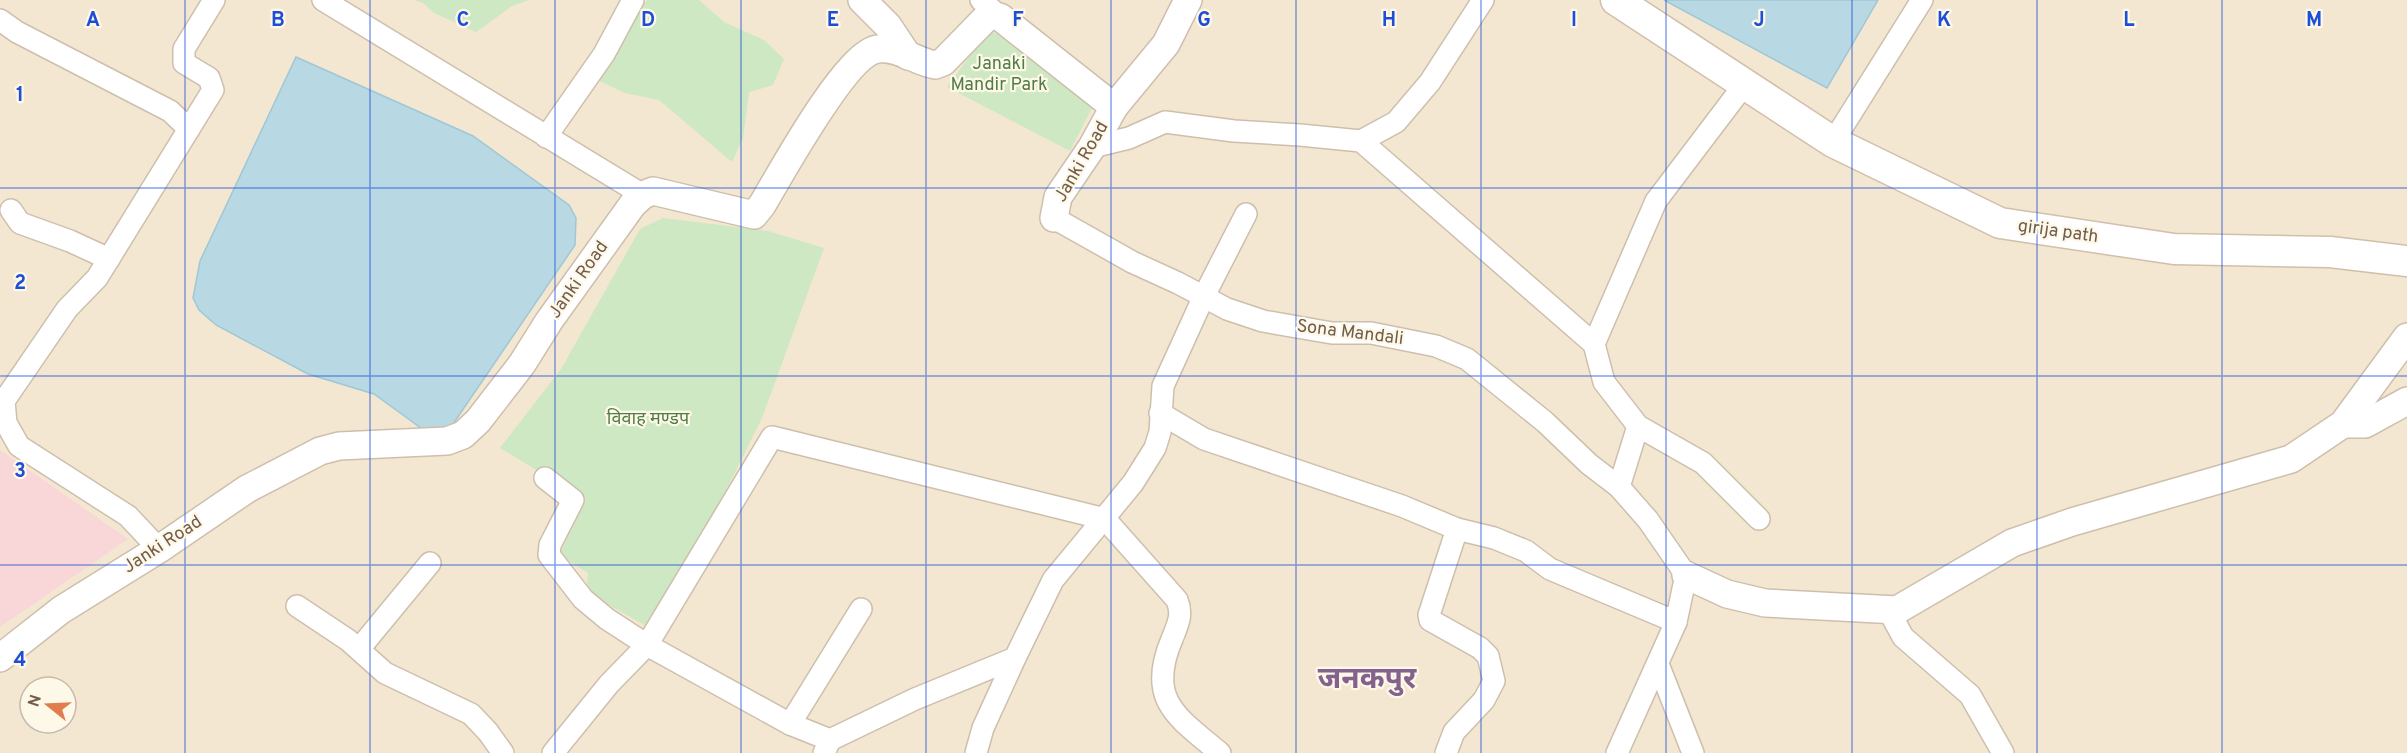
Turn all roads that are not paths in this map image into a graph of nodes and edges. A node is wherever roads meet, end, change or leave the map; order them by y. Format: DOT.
graph roads {
  1 [pos="214,0"];
  2 [pos="323,0"];
  3 [pos="633,0"];
  4 [pos="862,0"];
  5 [pos="1188,0"];
  6 [pos="1483,0"];
  7 [pos="1616,0"];
  8 [pos="1922,0"];
  9 [pos="991,9"];
  10 [pos="0,20"];
  11 [pos="908,56"];
  12 [pos="1743,85"];
  13 [pos="1114,107"];
  14 [pos="189,129"];
  15 [pos="546,137"];
  16 [pos="1360,141"];
  17 [pos="1833,142"];
  18 [pos="1092,147"];
  19 [pos="643,195"];
  20 [pos="11,210"];
  21 [pos="1246,214"];
  22 [pos="1054,218"];
  23 [pos="109,259"];
  24 [pos="2407,261"];
  25 [pos="1204,296"];
  26 [pos="2407,337"];
  27 [pos="1594,344"];
  28 [pos="2,400"];
  29 [pos="2407,400"];
  30 [pos="1160,413"];
  31 [pos="2343,424"];
  32 [pos="1638,426"];
  33 [pos="545,478"];
  34 [pos="1619,486"];
  35 [pos="1105,519"];
  36 [pos="1759,519"];
  37 [pos="1457,530"];
  38 [pos="159,549"];
  39 [pos="430,564"];
  40 [pos="1686,575"];
  41 [pos="297,606"];
  42 [pos="861,609"];
  43 [pos="1889,611"];
  44 [pos="1676,622"];
  45 [pos="647,645"];
  46 [pos="359,650"];
  47 [pos="0,658"];
  48 [pos="1015,658"];
  49 [pos="1658,664"];
  50 [pos="790,724"];
  51 [pos="827,746"];
  52 [pos="503,753"];
  53 [pos="553,753"];
  54 [pos="976,753"];
  55 [pos="1220,753"];
  56 [pos="1446,753"];
  57 [pos="1617,753"];
  58 [pos="1693,753"];
  59 [pos="2003,753"];
  1 -- 14 [label="street"];
  2 -- 15 [label="street"];
  3 -- 15 [label="street"];
  4 -- 11 [label="street"];
  5 -- 13 [label="street, Janki Road"];
  6 -- 16 [label="street"];
  7 -- 12 [label="main road, girija path"];
  8 -- 17 [label="street"];
  9 -- 11 [label="street, Janki Road"];
  9 -- 13 [label="street, Janki Road"];
  10 -- 14 [label="street"];
  11 -- 19 [label="street, Janki Road"];
  12 -- 17 [label="main road, girija path"];
  12 -- 27 [label="street"];
  13 -- 18 [label="street, Janki Road"];
  14 -- 23 [label="street"];
  15 -- 19 [label="street"];
  16 -- 18 [label="street"];
  16 -- 27 [label="street"];
  17 -- 24 [label="main road, girija path"];
  18 -- 22 [label="street, Janki Road"];
  19 -- 38 [label="street, Janki Road"];
  20 -- 23 [label="street"];
  21 -- 25 [label="street"];
  22 -- 25 [label="street, Sona Mandali"];
  23 -- 28 [label="street"];
  25 -- 30 [label="street"];
  25 -- 34 [label="street, Sona Mandali"];
  26 -- 31 [label="street"];
  27 -- 32 [label="street"];
  28 -- 38 [label="street"];
  29 -- 31 [label="street"];
  30 -- 35 [label="street"];
  30 -- 37 [label="street"];
  31 -- 43 [label="street"];
  32 -- 34 [label="street"];
  32 -- 36 [label="street"];
  33 -- 45 [label="street"];
  34 -- 40 [label="street, Sona Mandali"];
  35 -- 45 [label="street"];
  35 -- 48 [label="street"];
  35 -- 55 [label="street"];
  37 -- 44 [label="street"];
  37 -- 56 [label="street"];
  38 -- 47 [label="street, Janki Road"];
  39 -- 46 [label="street"];
  40 -- 43 [label="street"];
  40 -- 44 [label="street"];
  41 -- 46 [label="street"];
  42 -- 50 [label="street"];
  43 -- 59 [label="street"];
  44 -- 49 [label="street"];
  45 -- 50 [label="street"];
  45 -- 53 [label="street"];
  46 -- 52 [label="street"];
  48 -- 51 [label="street"];
  48 -- 54 [label="street"];
  49 -- 57 [label="street"];
  49 -- 58 [label="street"];
  50 -- 51 [label="street"];
}
